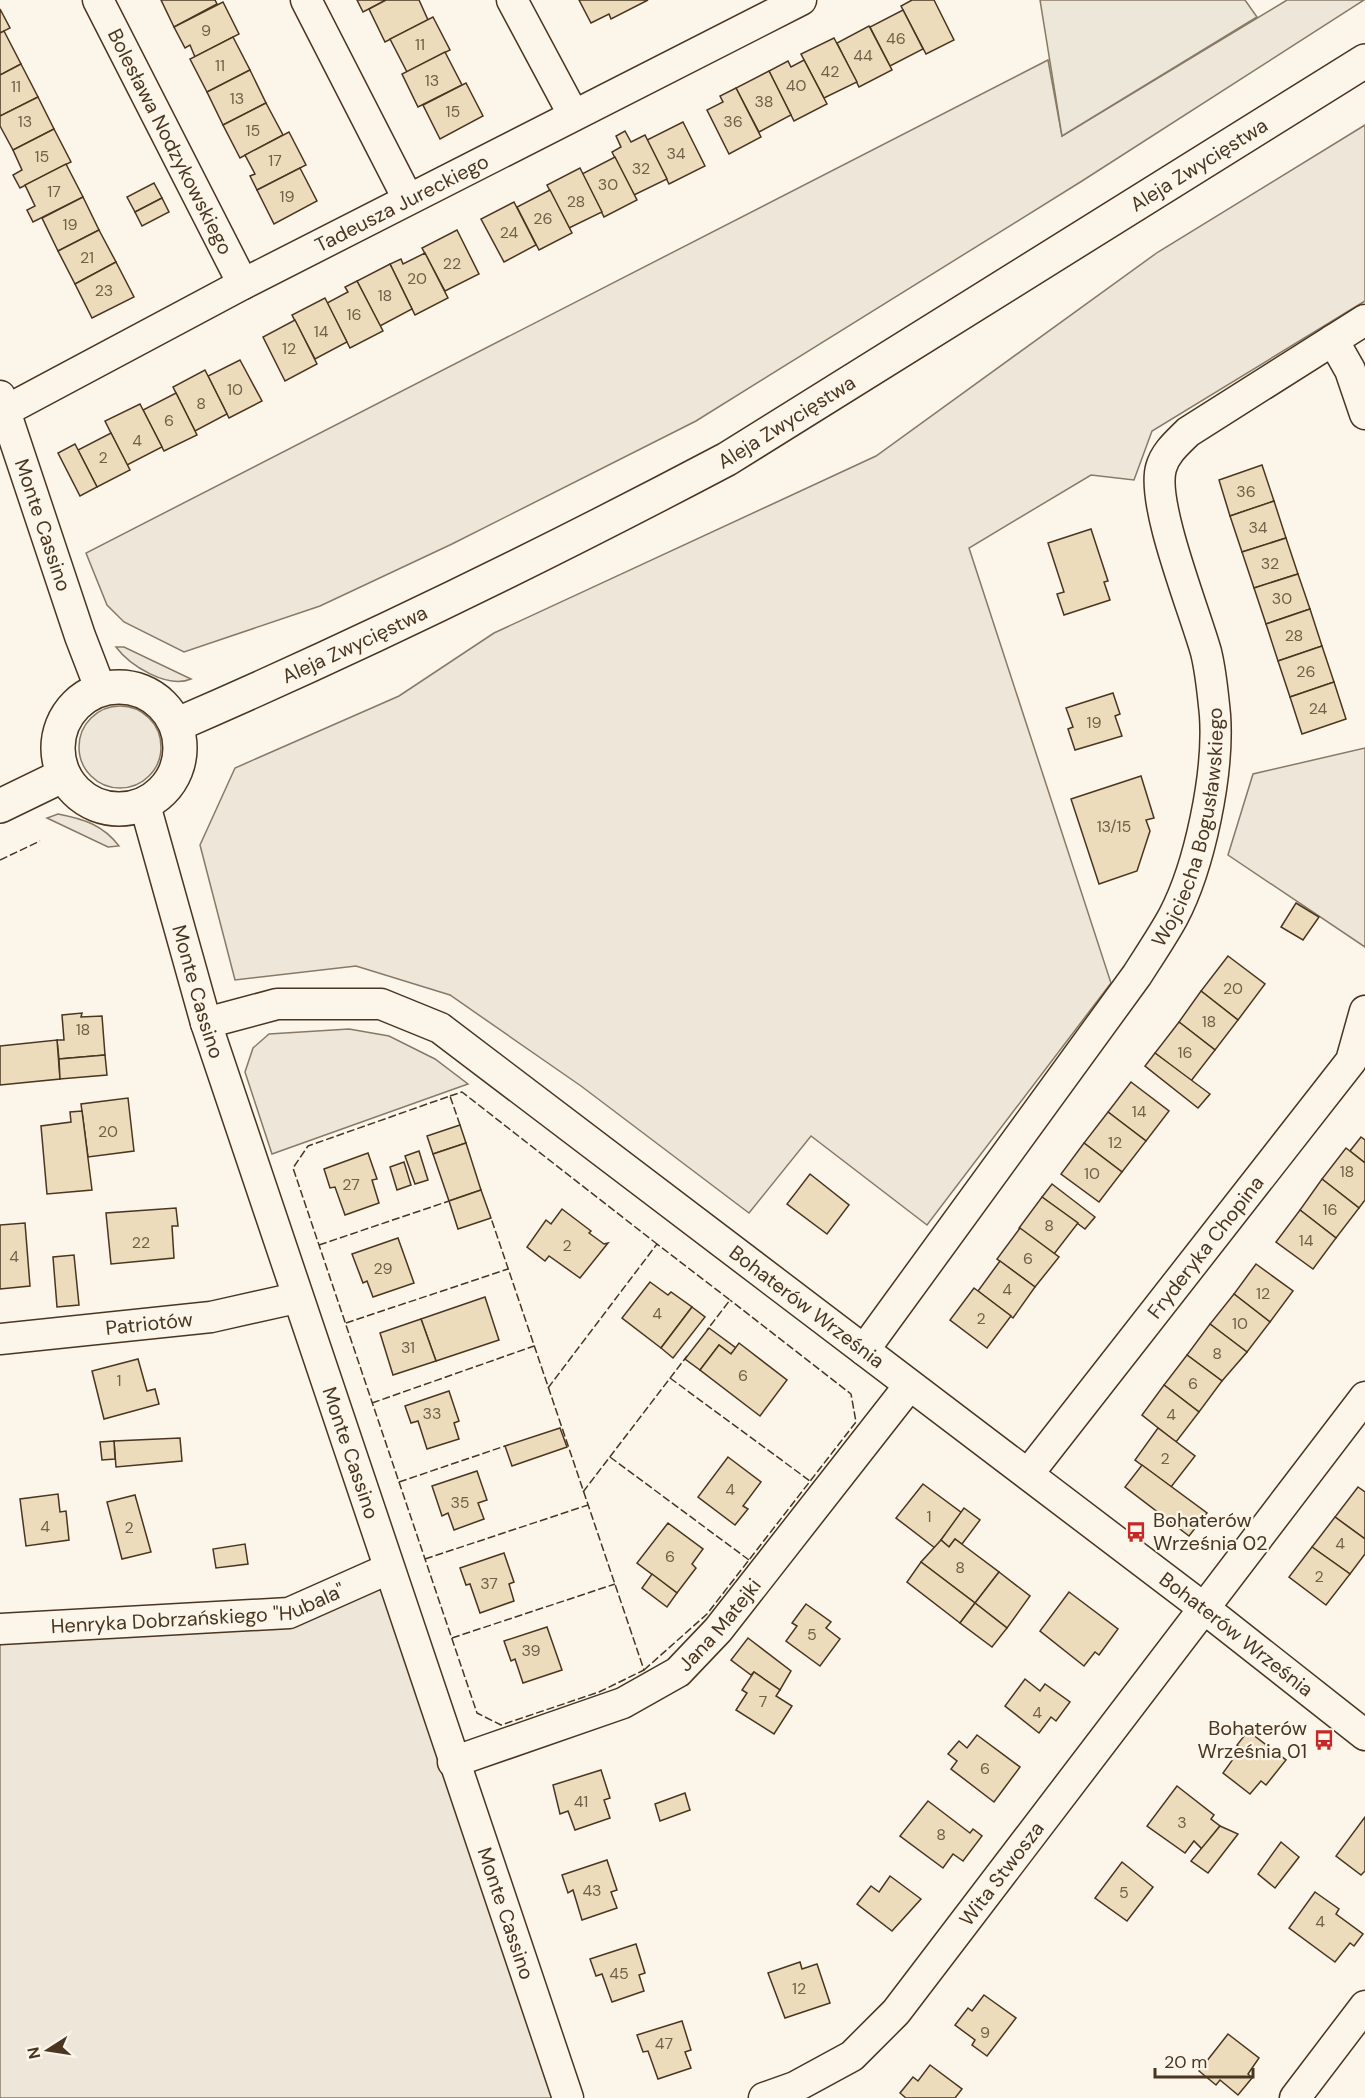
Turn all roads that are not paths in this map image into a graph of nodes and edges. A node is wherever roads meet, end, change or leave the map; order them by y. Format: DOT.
graph roads {
  1 [pos="98,0"];
  2 [pos="306,0"];
  3 [pos="512,0"];
  4 [pos="801,0"];
  5 [pos="1365,61"];
  6 [pos="573,114"];
  7 [pos="408,199"];
  8 [pos="243,284"];
  9 [pos="1365,321"];
  10 [pos="1333,340"];
  11 [pos="3,404"];
  12 [pos="1365,414"];
  13 [pos="100,688"];
  14 [pos="176,724"];
  15 [pos="64,775"];
  16 [pos="145,804"];
  17 [pos="0,806"];
  18 [pos="1365,1011"];
  19 [pos="206,1023"];
  20 [pos="296,1298"];
  21 [pos="0,1339"];
  22 [pos="864,1350"];
  23 [pos="909,1386"];
  24 [pos="1365,1397"];
  25 [pos="1029,1474"];
  26 [pos="388,1569"];
  27 [pos="1205,1609"];
  28 [pos="0,1629"];
  29 [pos="1365,1735"];
  30 [pos="453,1762"];
  31 [pos="1365,2006"];
  32 [pos="568,2098"];
  33 [pos="764,2098"];
  34 [pos="1295,2098"];
  1 -- 8 [label="street, Bolesława Nodzykowskiego"];
  2 -- 7 [label="street"];
  3 -- 6 [label="street"];
  4 -- 6 [label="street, Tadeusza Jureckiego"];
  5 -- 14 [label="main road, Aleja Zwycięstwa"];
  6 -- 7 [label="street, Tadeusza Jureckiego"];
  7 -- 8 [label="street, Tadeusza Jureckiego"];
  8 -- 11 [label="street, Tadeusza Jureckiego"];
  9 -- 10 [label="street, Wojciecha Bogusławskiego"];
  10 -- 12 [label="street"];
  10 -- 22 [label="street, Wojciecha Bogusławskiego"];
  11 -- 13 [label="street, Monte Cassino"];
  13 -- 14 [label="main road"];
  13 -- 15 [label="main road"];
  14 -- 16 [label="main road"];
  15 -- 16 [label="main road"];
  15 -- 17 [label="main road"];
  16 -- 19 [label="street, Monte Cassino"];
  18 -- 25 [label="street, Fryderyka Chopina"];
  19 -- 20 [label="street, Monte Cassino"];
  19 -- 22 [label="street, Bohaterów Września"];
  20 -- 21 [label="street, Patriotów"];
  20 -- 26 [label="street, Monte Cassino"];
  22 -- 23 [label="street, Bohaterów Września"];
  23 -- 25 [label="street, Bohaterów Września"];
  23 -- 30 [label="street, Jana Matejki"];
  24 -- 27 [label="street, Wita Stwosza"];
  25 -- 27 [label="street, Bohaterów Września"];
  26 -- 28 [label="street, Henryka Dobrzańskiego \"Hubala\""];
  26 -- 30 [label="street, Monte Cassino"];
  27 -- 29 [label="street, Bohaterów Września"];
  27 -- 33 [label="street, Wita Stwosza"];
  30 -- 32 [label="street, Monte Cassino"];
  31 -- 34 [label="street"];
}
